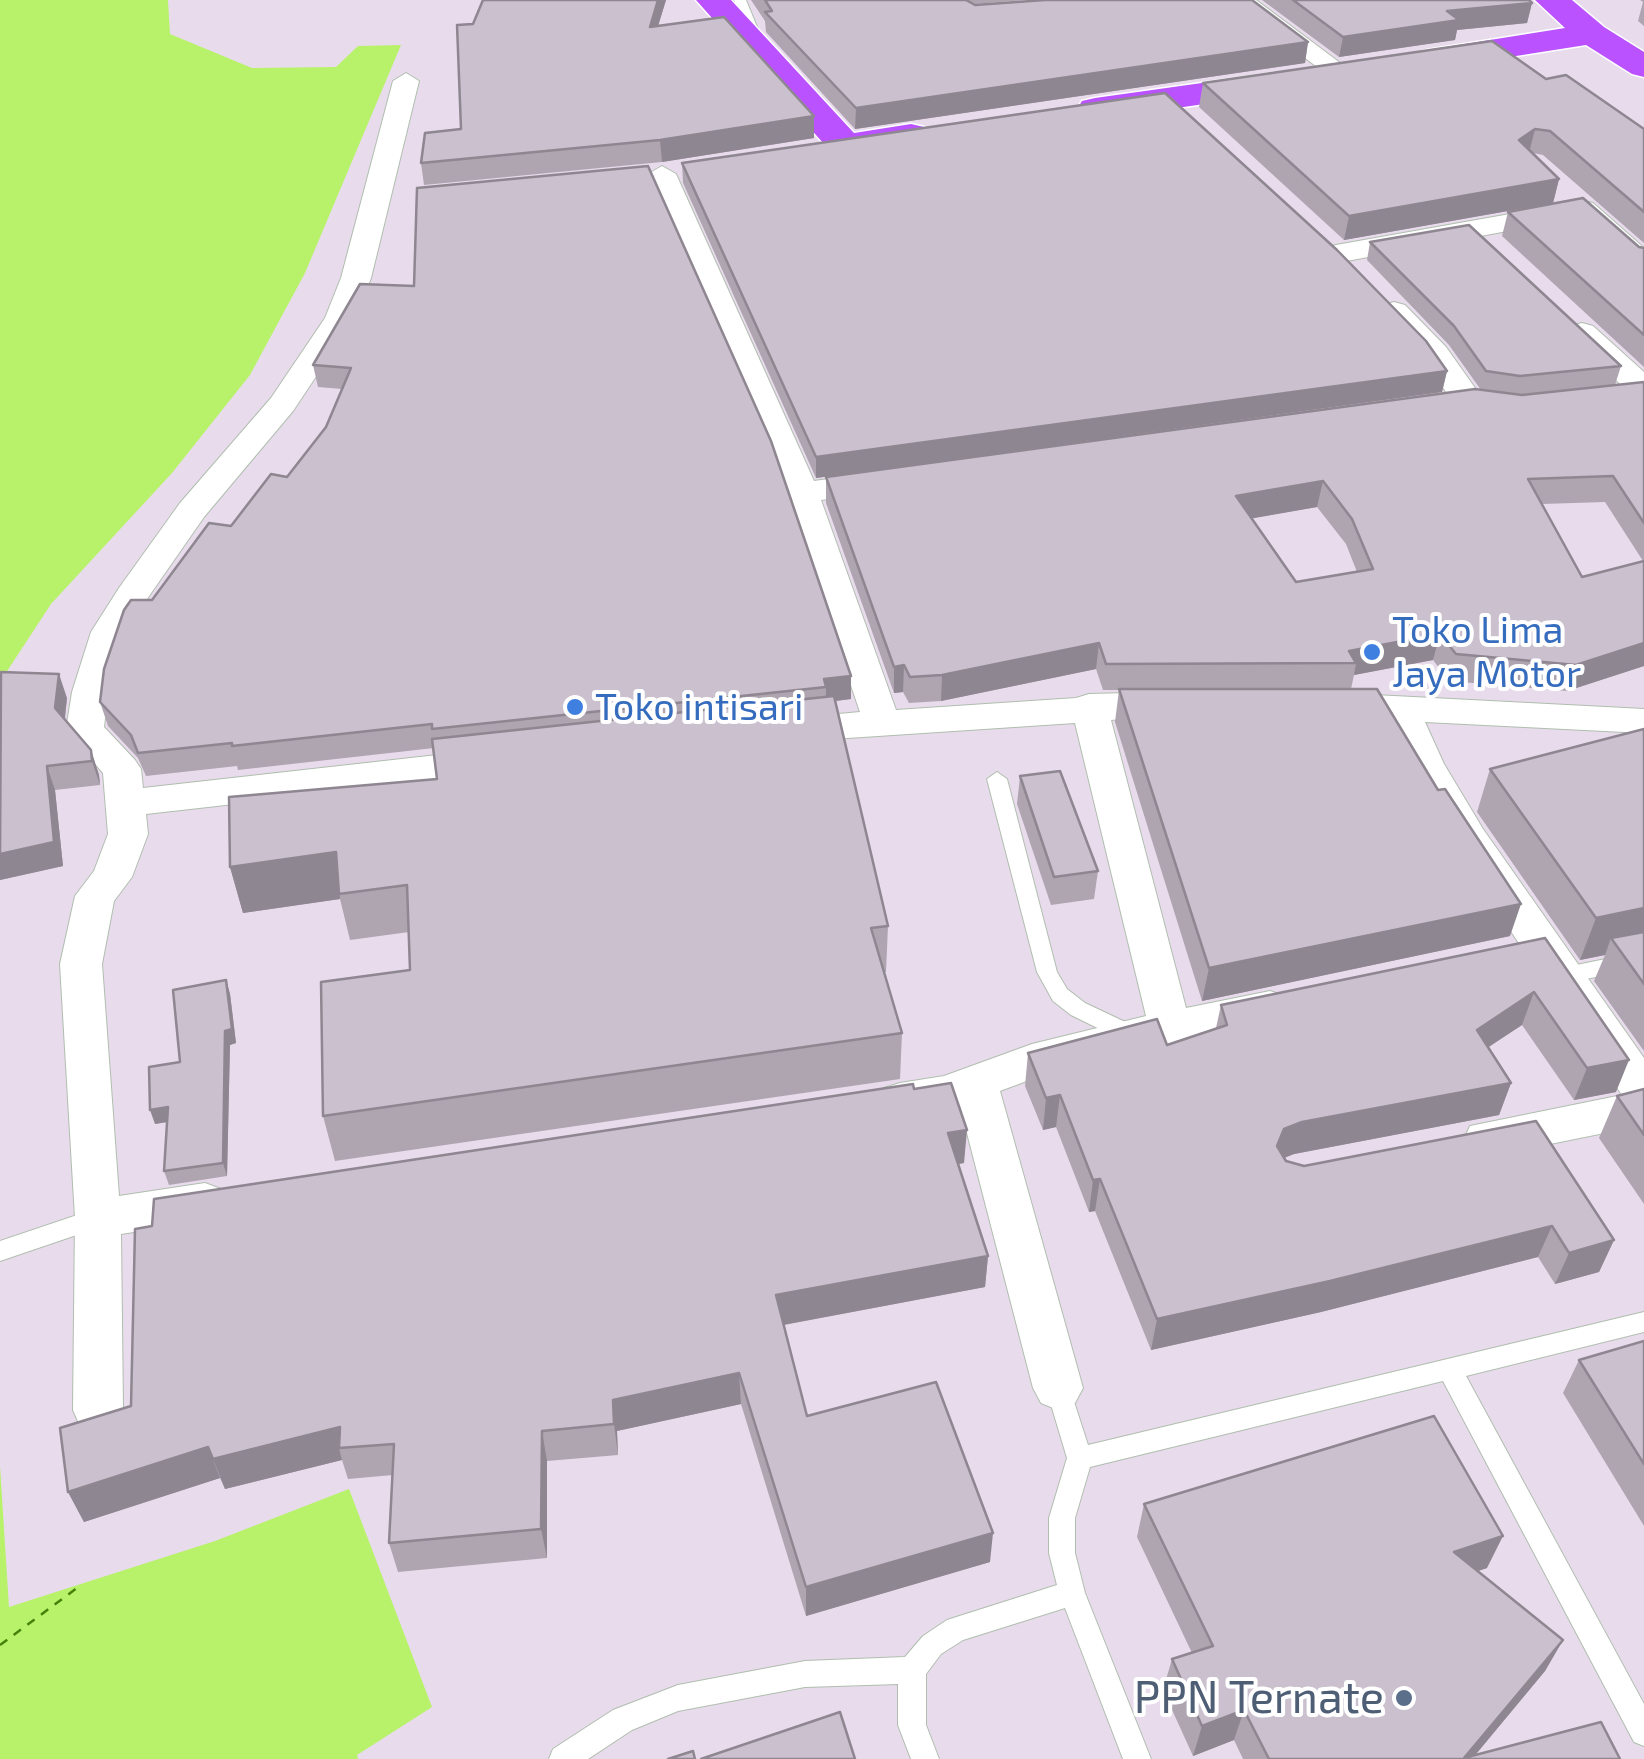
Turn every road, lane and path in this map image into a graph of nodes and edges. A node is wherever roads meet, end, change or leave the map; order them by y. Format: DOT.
graph roads {
  1 [pos="713,0"];
  2 [pos="740,0"];
  3 [pos="1240,0"];
  4 [pos="1553,0"];
  5 [pos="1592,34"];
  6 [pos="759,46"];
  7 [pos="1644,67"];
  8 [pos="1342,74"];
  9 [pos="406,81"];
  10 [pos="1056,114"];
  11 [pos="941,130"];
  12 [pos="697,169"];
  13 [pos="662,174"];
  14 [pos="629,178"];
  15 [pos="1557,186"];
  16 [pos="1583,209"];
  17 [pos="1310,230"];
  18 [pos="1336,254"];
  19 [pos="1644,263"];
  20 [pos="1554,306"];
  21 [pos="1644,392"];
  22 [pos="1606,400"];
  23 [pos="1404,410"];
  24 [pos="915,477"];
  25 [pos="803,493"];
  26 [pos="1214,703"];
  27 [pos="1307,704"];
  28 [pos="1088,706"];
  29 [pos="1400,706"];
  30 [pos="881,720"];
  31 [pos="1644,720"];
  32 [pos="756,732"];
  33 [pos="530,758"];
  34 [pos="997,779"];
  35 [pos="127,803"];
  36 [pos="1644,959"];
  37 [pos="1537,961"];
  38 [pos="1319,996"];
  39 [pos="1152,1032"];
  40 [pos="976,1084"];
  41 [pos="1644,1092"];
  42 [pos="868,1104"];
  43 [pos="1644,1108"];
  44 [pos="1450,1146"];
  45 [pos="236,1198"];
  46 [pos="98,1218"];
  47 [pos="0,1251"];
  48 [pos="1644,1322"];
  49 [pos="1450,1370"];
  50 [pos="1058,1388"];
  51 [pos="98,1410"];
  52 [pos="1080,1458"];
  53 [pos="1072,1593"];
  54 [pos="912,1670"];
  55 [pos="1644,1732"];
  56 [pos="564,1759"];
  57 [pos="926,1759"];
  58 [pos="1137,1759"];
  1 -- 6 [label="highway"];
  2 -- 6 [label="lane"];
  3 -- 8 [label="street"];
  4 -- 5 [label="highway"];
  5 -- 7 [label="highway"];
  5 -- 8 [label="highway"];
  6 -- 11 [label="highway"];
  8 -- 10 [label="highway"];
  9 -- 35 [label="street"];
  12 -- 13 [label="street"];
  13 -- 14 [label="street"];
  13 -- 25 [label="street"];
  15 -- 16 [label="street"];
  16 -- 18 [label="street"];
  16 -- 19 [label="street"];
  17 -- 18 [label="street"];
  18 -- 23 [label="street"];
  20 -- 21 [label="street"];
  21 -- 22 [label="street"];
  24 -- 25 [label="street"];
  25 -- 30 [label="street"];
  26 -- 28 [label="street"];
  27 -- 29 [label="street"];
  28 -- 30 [label="street"];
  28 -- 39 [label="street"];
  29 -- 31 [label="street"];
  29 -- 37 [label="street"];
  30 -- 32 [label="street"];
  33 -- 35 [label="street"];
  34 -- 39 [label="lane"];
  35 -- 46 [label="street"];
  36 -- 37 [label="lane"];
  37 -- 41 [label="street"];
  38 -- 39 [label="street"];
  39 -- 40 [label="street"];
  40 -- 42 [label="street"];
  40 -- 50 [label="street"];
  43 -- 44 [label="street"];
  45 -- 46 [label="street"];
  46 -- 47 [label="lane"];
  46 -- 51 [label="street"];
  48 -- 49 [label="lane"];
  49 -- 52 [label="lane"];
  49 -- 55 [label="lane"];
  50 -- 52 [label="lane"];
  52 -- 53 [label="lane"];
  53 -- 54 [label="lane"];
  53 -- 58 [label="lane"];
  54 -- 56 [label="lane"];
  54 -- 57 [label="lane"];
}
